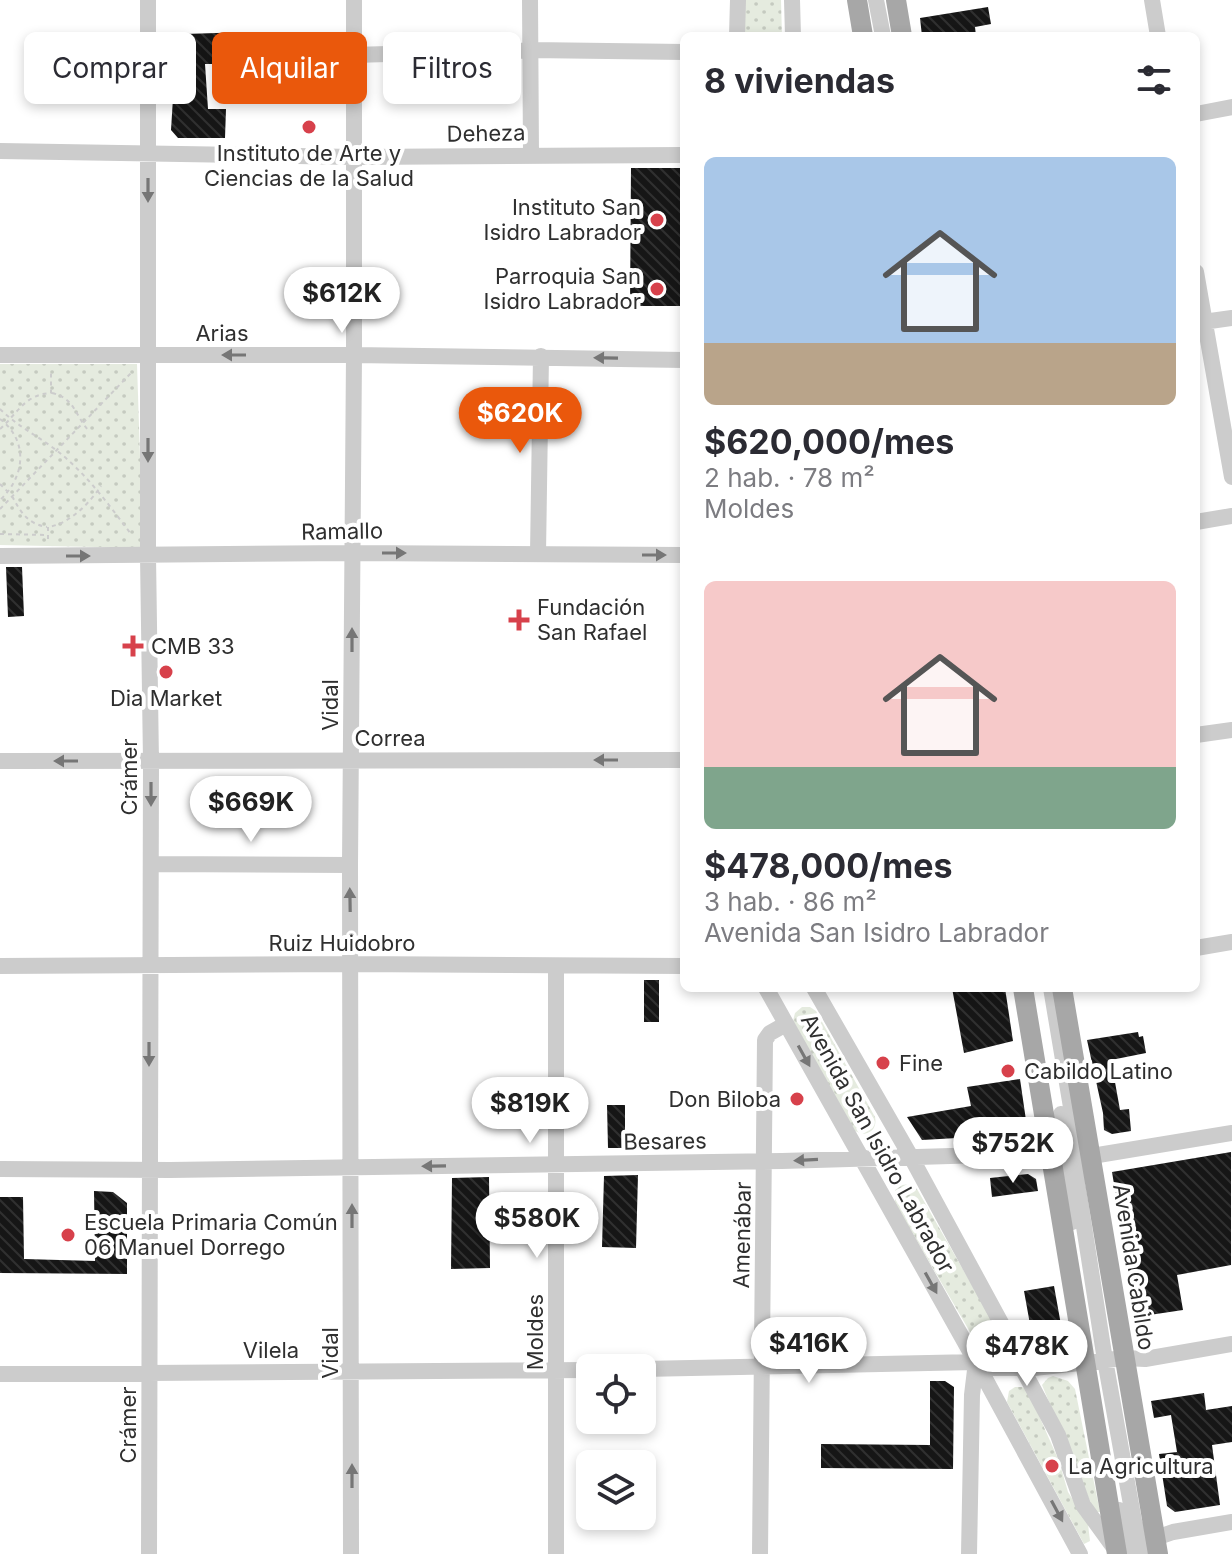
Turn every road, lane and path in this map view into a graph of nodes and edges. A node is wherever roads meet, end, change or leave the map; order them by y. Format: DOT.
graph roads {
  1 [pos="148,0"];
  2 [pos="354,0"];
  3 [pos="530,0"];
  4 [pos="738,0"];
  5 [pos="792,0"];
  6 [pos="857,0"];
  7 [pos="876,0"];
  8 [pos="896,0"];
  9 [pos="1152,0"];
  10 [pos="353,32"];
  11 [pos="737,32"];
  12 [pos="793,32"];
  13 [pos="862,32"];
  14 [pos="882,32"];
  15 [pos="901,32"];
  16 [pos="1157,32"];
  17 [pos="531,50"];
  18 [pos="680,52"];
  19 [pos="367,55"];
  20 [pos="353,104"];
  21 [pos="1232,107"];
  22 [pos="1200,113"];
  23 [pos="0,151"];
  24 [pos="148,154"];
  25 [pos="531,154"];
  26 [pos="680,155"];
  27 [pos="354,157"];
  28 [pos="1232,318"];
  29 [pos="1200,322"];
  30 [pos="0,355"];
  31 [pos="52,355"];
  32 [pos="354,355"];
  33 [pos="541,356"];
  34 [pos="680,360"];
  35 [pos="148,362"];
  36 [pos="51,393"];
  37 [pos="0,409"];
  38 [pos="0,419"];
  39 [pos="10,420"];
  40 [pos="6,423"];
  41 [pos="82,424"];
  42 [pos="0,429"];
  43 [pos="89,431"];
  44 [pos="57,451"];
  45 [pos="1232,477"];
  46 [pos="0,484"];
  47 [pos="101,486"];
  48 [pos="98,491"];
  49 [pos="9,492"];
  50 [pos="13,496"];
  51 [pos="0,500"];
  52 [pos="0,509"];
  53 [pos="1232,516"];
  54 [pos="1200,521"];
  55 [pos="48,527"];
  56 [pos="0,534"];
  57 [pos="131,534"];
  58 [pos="48,535"];
  59 [pos="351,553"];
  60 [pos="538,554"];
  61 [pos="680,555"];
  62 [pos="0,556"];
  63 [pos="48,556"];
  64 [pos="148,556"];
  65 [pos="1232,730"];
  66 [pos="1200,734"];
  67 [pos="352,760"];
  68 [pos="680,760"];
  69 [pos="0,761"];
  70 [pos="151,762"];
  71 [pos="151,864"];
  72 [pos="350,865"];
  73 [pos="1232,942"];
  74 [pos="1200,947"];
  75 [pos="351,964"];
  76 [pos="0,966"];
  77 [pos="150,966"];
  78 [pos="680,966"];
  79 [pos="556,967"];
  80 [pos="768,992"];
  81 [pos="816,992"];
  82 [pos="1024,992"];
  83 [pos="1041,992"];
  84 [pos="1052,992"];
  85 [pos="1062,992"];
  86 [pos="786,1024"];
  87 [pos="1232,1133"];
  88 [pos="1071,1155"];
  89 [pos="911,1157"];
  90 [pos="861,1158"];
  91 [pos="765,1161"];
  92 [pos="556,1164"];
  93 [pos="352,1168"];
  94 [pos="0,1169"];
  95 [pos="149,1170"];
  96 [pos="1007,1332"];
  97 [pos="1232,1344"];
  98 [pos="1099,1360"];
  99 [pos="976,1362"];
  100 [pos="763,1366"];
  101 [pos="1022,1368"];
  102 [pos="656,1369"];
  103 [pos="576,1370"];
  104 [pos="557,1371"];
  105 [pos="150,1372"];
  106 [pos="352,1372"];
  107 [pos="0,1374"];
  108 [pos="1232,1522"];
  109 [pos="1134,1550"];
  110 [pos="149,1554"];
  111 [pos="351,1554"];
  112 [pos="556,1554"];
  113 [pos="760,1554"];
  114 [pos="969,1554"];
  115 [pos="1080,1554"];
  1 -- 24 [label="street, Crámer"];
  2 -- 10 [label="street, Vidal"];
  3 -- 17 [label="street"];
  4 -- 11 [label="street"];
  5 -- 12 [label="street"];
  6 -- 13 [label="main road"];
  7 -- 14 [label="street"];
  8 -- 15 [label="main road"];
  9 -- 16 [label="street"];
  17 -- 18 [label="street"];
  17 -- 19 [label="street"];
  17 -- 25 [label="street"];
  20 -- 27 [label="street, Vidal"];
  21 -- 22 [label="street"];
  23 -- 24 [label="street, Deheza"];
  24 -- 27 [label="street, Deheza"];
  24 -- 35 [label="street, Crámer, one-way"];
  25 -- 26 [label="street, Deheza"];
  25 -- 27 [label="street, Deheza"];
  27 -- 32 [label="street, Vidal"];
  28 -- 29 [label="street"];
  29 -- 45 [label="street"];
  30 -- 31 [label="street, Arias"];
  31 -- 35 [label="street, Arias"];
  31 -- 36 [label="path"];
  32 -- 33 [label="street, Arias"];
  32 -- 35 [label="street, Arias, one-way"];
  32 -- 59 [label="street, Vidal"];
  34 -- 33 [label="street, Arias, one-way"];
  33 -- 60 [label="street"];
  35 -- 41 [label="path"];
  35 -- 64 [label="street, Crámer, one-way"];
  36 -- 39 [label="path"];
  36 -- 41 [label="path"];
  37 -- 39 [label="path"];
  38 -- 40 [label="path"];
  39 -- 40 [label="path"];
  39 -- 44 [label="path"];
  40 -- 42 [label="path"];
  40 -- 49 [label="path"];
  41 -- 43 [label="path"];
  41 -- 44 [label="path"];
  44 -- 48 [label="path"];
  44 -- 50 [label="path"];
  46 -- 49 [label="path"];
  47 -- 48 [label="path"];
  48 -- 55 [label="path"];
  48 -- 57 [label="path"];
  49 -- 50 [label="path"];
  49 -- 51 [label="path"];
  50 -- 52 [label="path"];
  50 -- 55 [label="path"];
  53 -- 54 [label="street"];
  55 -- 58 [label="path"];
  56 -- 58 [label="path"];
  58 -- 63 [label="path"];
  59 -- 60 [label="street, Ramallo, one-way"];
  59 -- 64 [label="street, Ramallo"];
  67 -- 59 [label="street, Vidal, one-way"];
  60 -- 61 [label="street, Ramallo, one-way"];
  62 -- 63 [label="street, Ramallo"];
  63 -- 64 [label="street, Ramallo, one-way"];
  64 -- 70 [label="street, Crámer"];
  65 -- 66 [label="street"];
  68 -- 67 [label="street, Correa, one-way"];
  67 -- 70 [label="street, Correa"];
  67 -- 72 [label="street, Vidal"];
  70 -- 69 [label="street, Correa, one-way"];
  70 -- 71 [label="street, Crámer, one-way"];
  71 -- 72 [label="street"];
  71 -- 77 [label="street, Crámer"];
  75 -- 72 [label="street, Vidal, one-way"];
  73 -- 74 [label="street"];
  75 -- 77 [label="street, Ruiz Huidobro"];
  75 -- 79 [label="street, Ruiz Huidobro"];
  75 -- 93 [label="street, Vidal"];
  76 -- 77 [label="street, Ruiz Huidobro"];
  77 -- 95 [label="street, Crámer, one-way"];
  78 -- 79 [label="street, Ruiz Huidobro"];
  79 -- 92 [label="street, Moldes"];
  80 -- 86 [label="street, Avenida San Isidro Labrador"];
  81 -- 89 [label="street, Avenida San Isidro Labrador"];
  82 -- 88 [label="main road, Avenida Cabildo"];
  83 -- 88 [label="street"];
  84 -- 88 [label="street"];
  85 -- 88 [label="main road, Avenida Cabildo"];
  86 -- 90 [label="street, Avenida San Isidro Labrador, one-way"];
  86 -- 91 [label="street, Amenábar"];
  87 -- 88 [label="street, Besares"];
  88 -- 89 [label="street, Besares"];
  88 -- 98 [label="main road, Avenida Cabildo"];
  88 -- 98 [label="main road, Avenida Cabildo"];
  89 -- 90 [label="street, Besares"];
  89 -- 96 [label="street, Avenida San Isidro Labrador"];
  90 -- 91 [label="street, Besares, one-way"];
  90 -- 99 [label="street, Avenida San Isidro Labrador, one-way"];
  91 -- 92 [label="street, Besares"];
  91 -- 100 [label="street, Amenábar"];
  92 -- 93 [label="street, Besares, one-way"];
  92 -- 104 [label="street, Moldes"];
  93 -- 95 [label="street, Besares"];
  106 -- 93 [label="street, Vidal, one-way"];
  94 -- 95 [label="street, Besares"];
  95 -- 105 [label="street, Crámer"];
  96 -- 98 [label="street"];
  96 -- 99 [label="street"];
  97 -- 98 [label="street"];
  98 -- 101 [label="street"];
  98 -- 109 [label="main road, Avenida Cabildo"];
  98 -- 109 [label="main road, Avenida Cabildo"];
  99 -- 100 [label="street"];
  99 -- 101 [label="street"];
  99 -- 114 [label="street"];
  99 -- 115 [label="street, Avenida San Isidro Labrador, one-way"];
  100 -- 102 [label="street"];
  100 -- 113 [label="street, Amenábar"];
  101 -- 109 [label="street"];
  103 -- 104 [label="street, Vilela"];
  104 -- 106 [label="street, Vilela"];
  104 -- 112 [label="street, Moldes"];
  105 -- 106 [label="street, Vilela"];
  105 -- 107 [label="street, Vilela"];
  105 -- 110 [label="street, Crámer"];
  111 -- 106 [label="street, Vidal, one-way"];
  108 -- 109 [label="street"];
}
